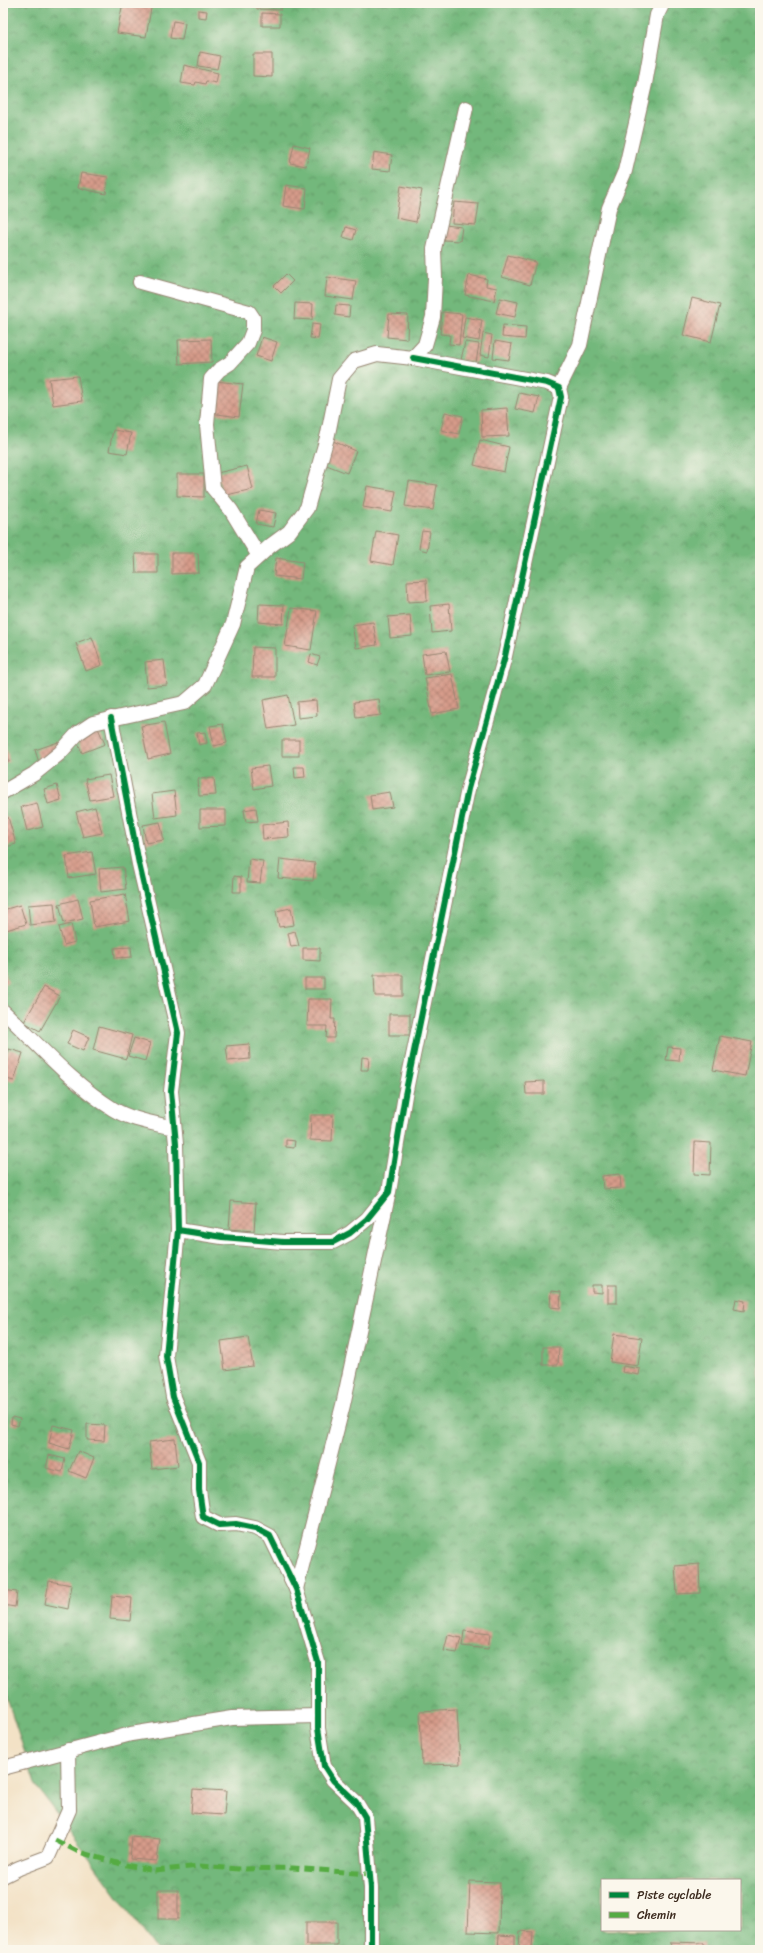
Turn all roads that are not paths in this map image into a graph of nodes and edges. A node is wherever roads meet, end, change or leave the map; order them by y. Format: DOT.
graph roads {
  1 [pos="662,3"];
  2 [pos="466,108"];
  3 [pos="140,282"];
  4 [pos="413,358"];
  5 [pos="559,388"];
  6 [pos="259,556"];
  7 [pos="111,718"];
  8 [pos="3,792"];
  9 [pos="3,1011"];
  10 [pos="174,1128"];
  11 [pos="389,1192"];
  12 [pos="178,1230"];
  13 [pos="296,1589"];
  14 [pos="318,1716"];
  15 [pos="68,1750"];
  16 [pos="3,1768"];
  17 [pos="3,1876"];
  18 [pos="371,1950"];
  1 -- 5 [label="street"];
  2 -- 4 [label="street"];
  3 -- 6 [label="street"];
  4 -- 5 [label="street"];
  4 -- 6 [label="street"];
  5 -- 11 [label="street"];
  6 -- 7 [label="street"];
  7 -- 8 [label="street"];
  7 -- 10 [label="street"];
  9 -- 10 [label="street"];
  10 -- 12 [label="street"];
  11 -- 12 [label="street"];
  11 -- 13 [label="street"];
  12 -- 13 [label="street"];
  13 -- 14 [label="street"];
  14 -- 15 [label="street"];
  14 -- 18 [label="street"];
  15 -- 16 [label="street"];
  15 -- 17 [label="street"];
}
